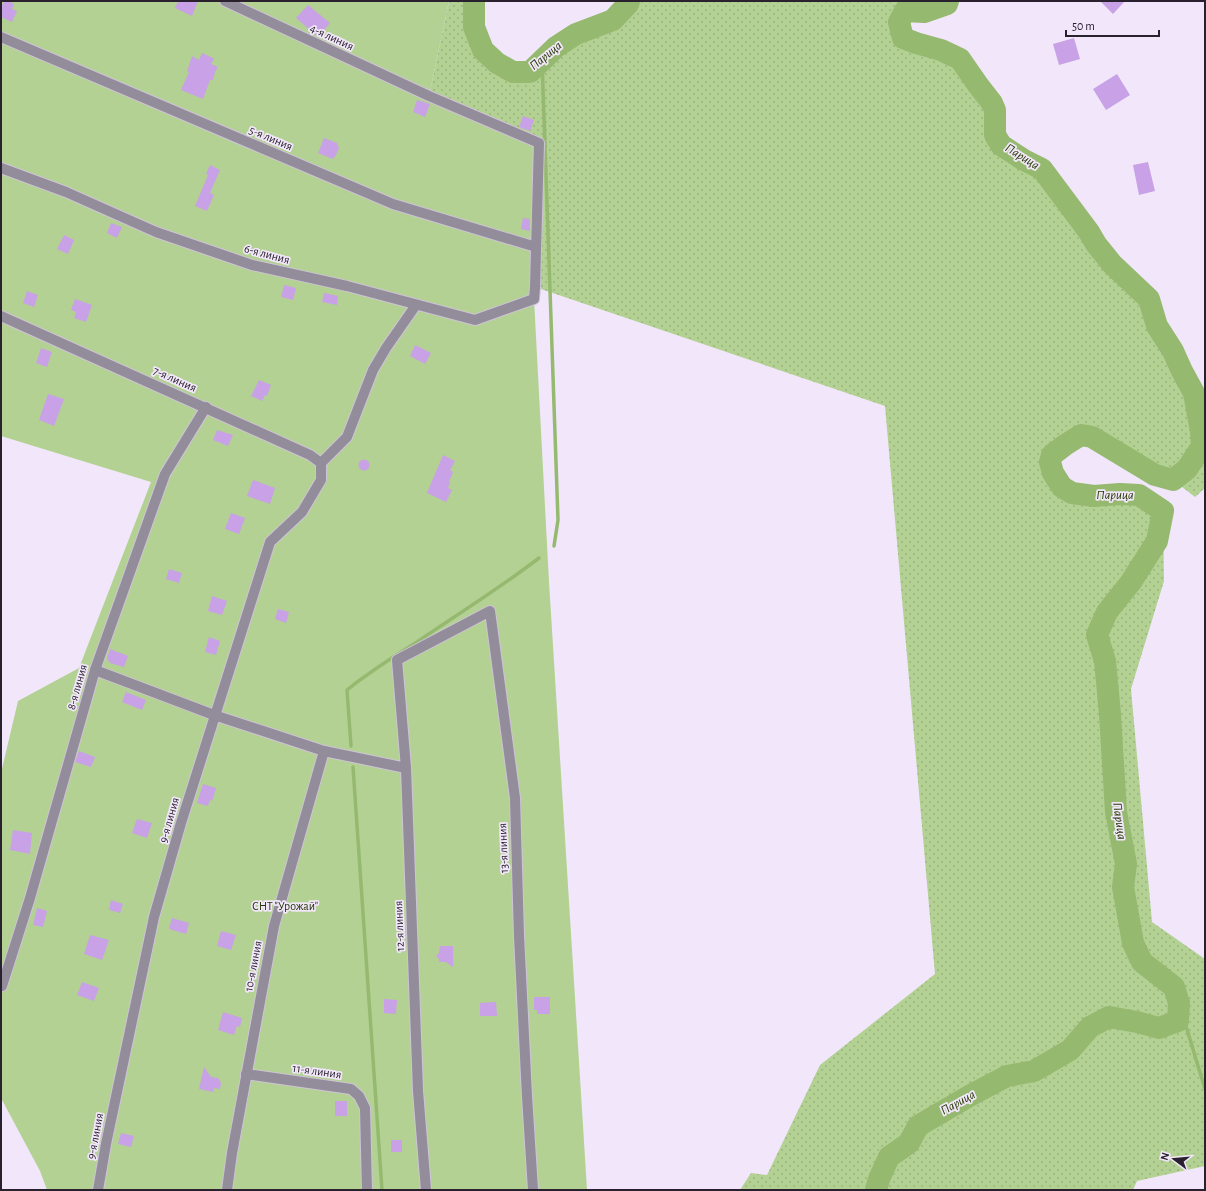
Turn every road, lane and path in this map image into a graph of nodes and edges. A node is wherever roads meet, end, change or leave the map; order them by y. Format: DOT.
graph roads {
  1 [pos="225,1"];
  2 [pos="1,37"];
  3 [pos="1,168"];
  4 [pos="536,247"];
  5 [pos="416,305"];
  6 [pos="1,316"];
  7 [pos="206,407"];
  8 [pos="321,462"];
  9 [pos="397,660"];
  10 [pos="95,670"];
  11 [pos="214,715"];
  12 [pos="324,751"];
  13 [pos="406,768"];
  14 [pos="2,986"];
  15 [pos="246,1074"];
  16 [pos="98,1190"];
  17 [pos="227,1190"];
  18 [pos="368,1190"];
  19 [pos="426,1190"];
  20 [pos="533,1190"];
  1 -- 4 [label="street, 4-я линия"];
  2 -- 4 [label="street, 5-я линия"];
  3 -- 5 [label="street, 6-я линия"];
  4 -- 5 [label="street, 6-я линия"];
  5 -- 8 [label="street"];
  6 -- 7 [label="street, 7-я линия"];
  7 -- 8 [label="street, 7-я линия"];
  7 -- 10 [label="street, 8-я линия"];
  8 -- 11 [label="street, 9-я линия"];
  9 -- 13 [label="street, 12-я линия"];
  9 -- 20 [label="street, 13-я линия"];
  10 -- 11 [label="street"];
  10 -- 14 [label="street, 8-я линия"];
  11 -- 12 [label="street"];
  11 -- 16 [label="street, 9-я линия"];
  12 -- 13 [label="street"];
  12 -- 15 [label="street, 10-я линия"];
  13 -- 19 [label="street, 12-я линия"];
  15 -- 17 [label="street, 10-я линия"];
  15 -- 18 [label="street, 11-я линия"];
}
